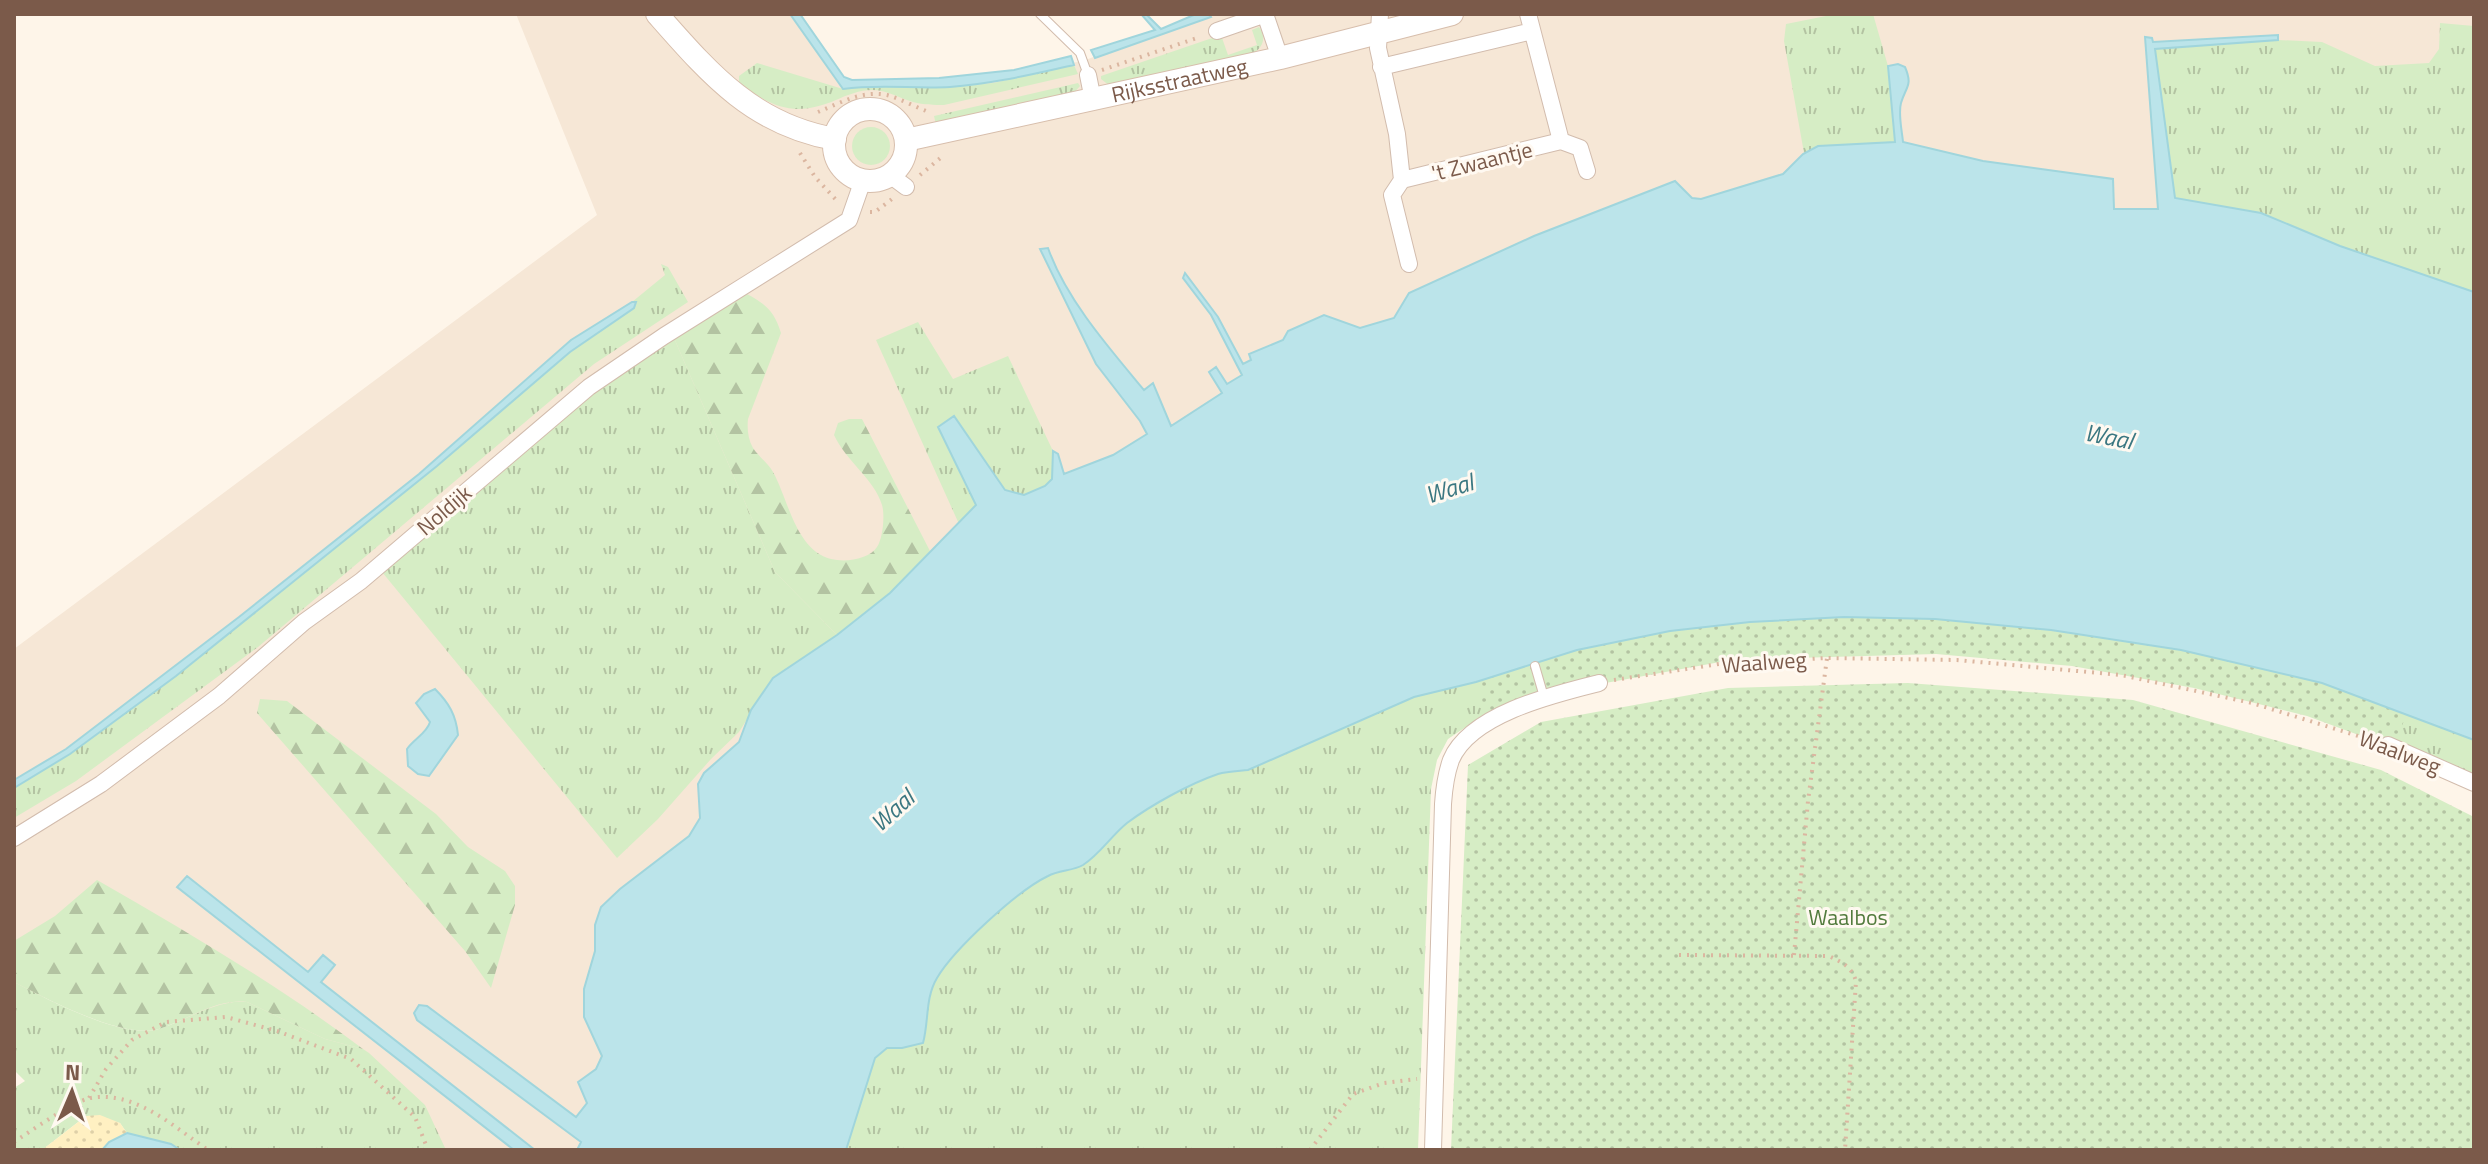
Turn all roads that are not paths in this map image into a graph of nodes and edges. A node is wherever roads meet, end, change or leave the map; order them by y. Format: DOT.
graph roads {
  1 [pos="657,14"];
  2 [pos="1040,14"];
  3 [pos="1265,14"];
  4 [pos="1452,14"];
  5 [pos="1530,22"];
  6 [pos="1379,23"];
  7 [pos="1217,31"];
  8 [pos="1280,58"];
  9 [pos="1381,67"];
  10 [pos="1088,75"];
  11 [pos="1093,100"];
  12 [pos="835,139"];
  13 [pos="906,140"];
  14 [pos="1561,141"];
  15 [pos="1587,171"];
  16 [pos="863,180"];
  17 [pos="1402,180"];
  18 [pos="1409,264"];
  19 [pos="1535,666"];
  20 [pos="1599,683"];
  21 [pos="1544,698"];
  22 [pos="2388,745"];
  23 [pos="2474,783"];
  24 [pos="14,838"];
  25 [pos="1433,1150"];
  1 -- 12 [label="street"];
  2 -- 10 [label="lane"];
  3 -- 7 [label="street, Rijksstraatweg"];
  3 -- 8 [label="street"];
  4 -- 6 [label="street, Rijksstraatweg"];
  5 -- 9 [label="street, 't Zwaantje"];
  5 -- 14 [label="street, 't Zwaantje"];
  6 -- 8 [label="street, Rijksstraatweg"];
  6 -- 9 [label="street, 't Zwaantje"];
  8 -- 11 [label="street, Rijksstraatweg"];
  9 -- 17 [label="street, 't Zwaantje"];
  10 -- 11 [label="street"];
  11 -- 13 [label="street, Rijksstraatweg"];
  12 -- 13 [label="street"];
  12 -- 16 [label="street"];
  13 -- 16 [label="street"];
  14 -- 15 [label="street, 't Zwaantje"];
  14 -- 17 [label="street, 't Zwaantje"];
  16 -- 24 [label="street, Noldijk"];
  17 -- 18 [label="street, 't Zwaantje"];
  19 -- 21 [label="lane"];
  20 -- 21 [label="street"];
  21 -- 25 [label="street"];
  22 -- 23 [label="street, Waalweg"];
}
